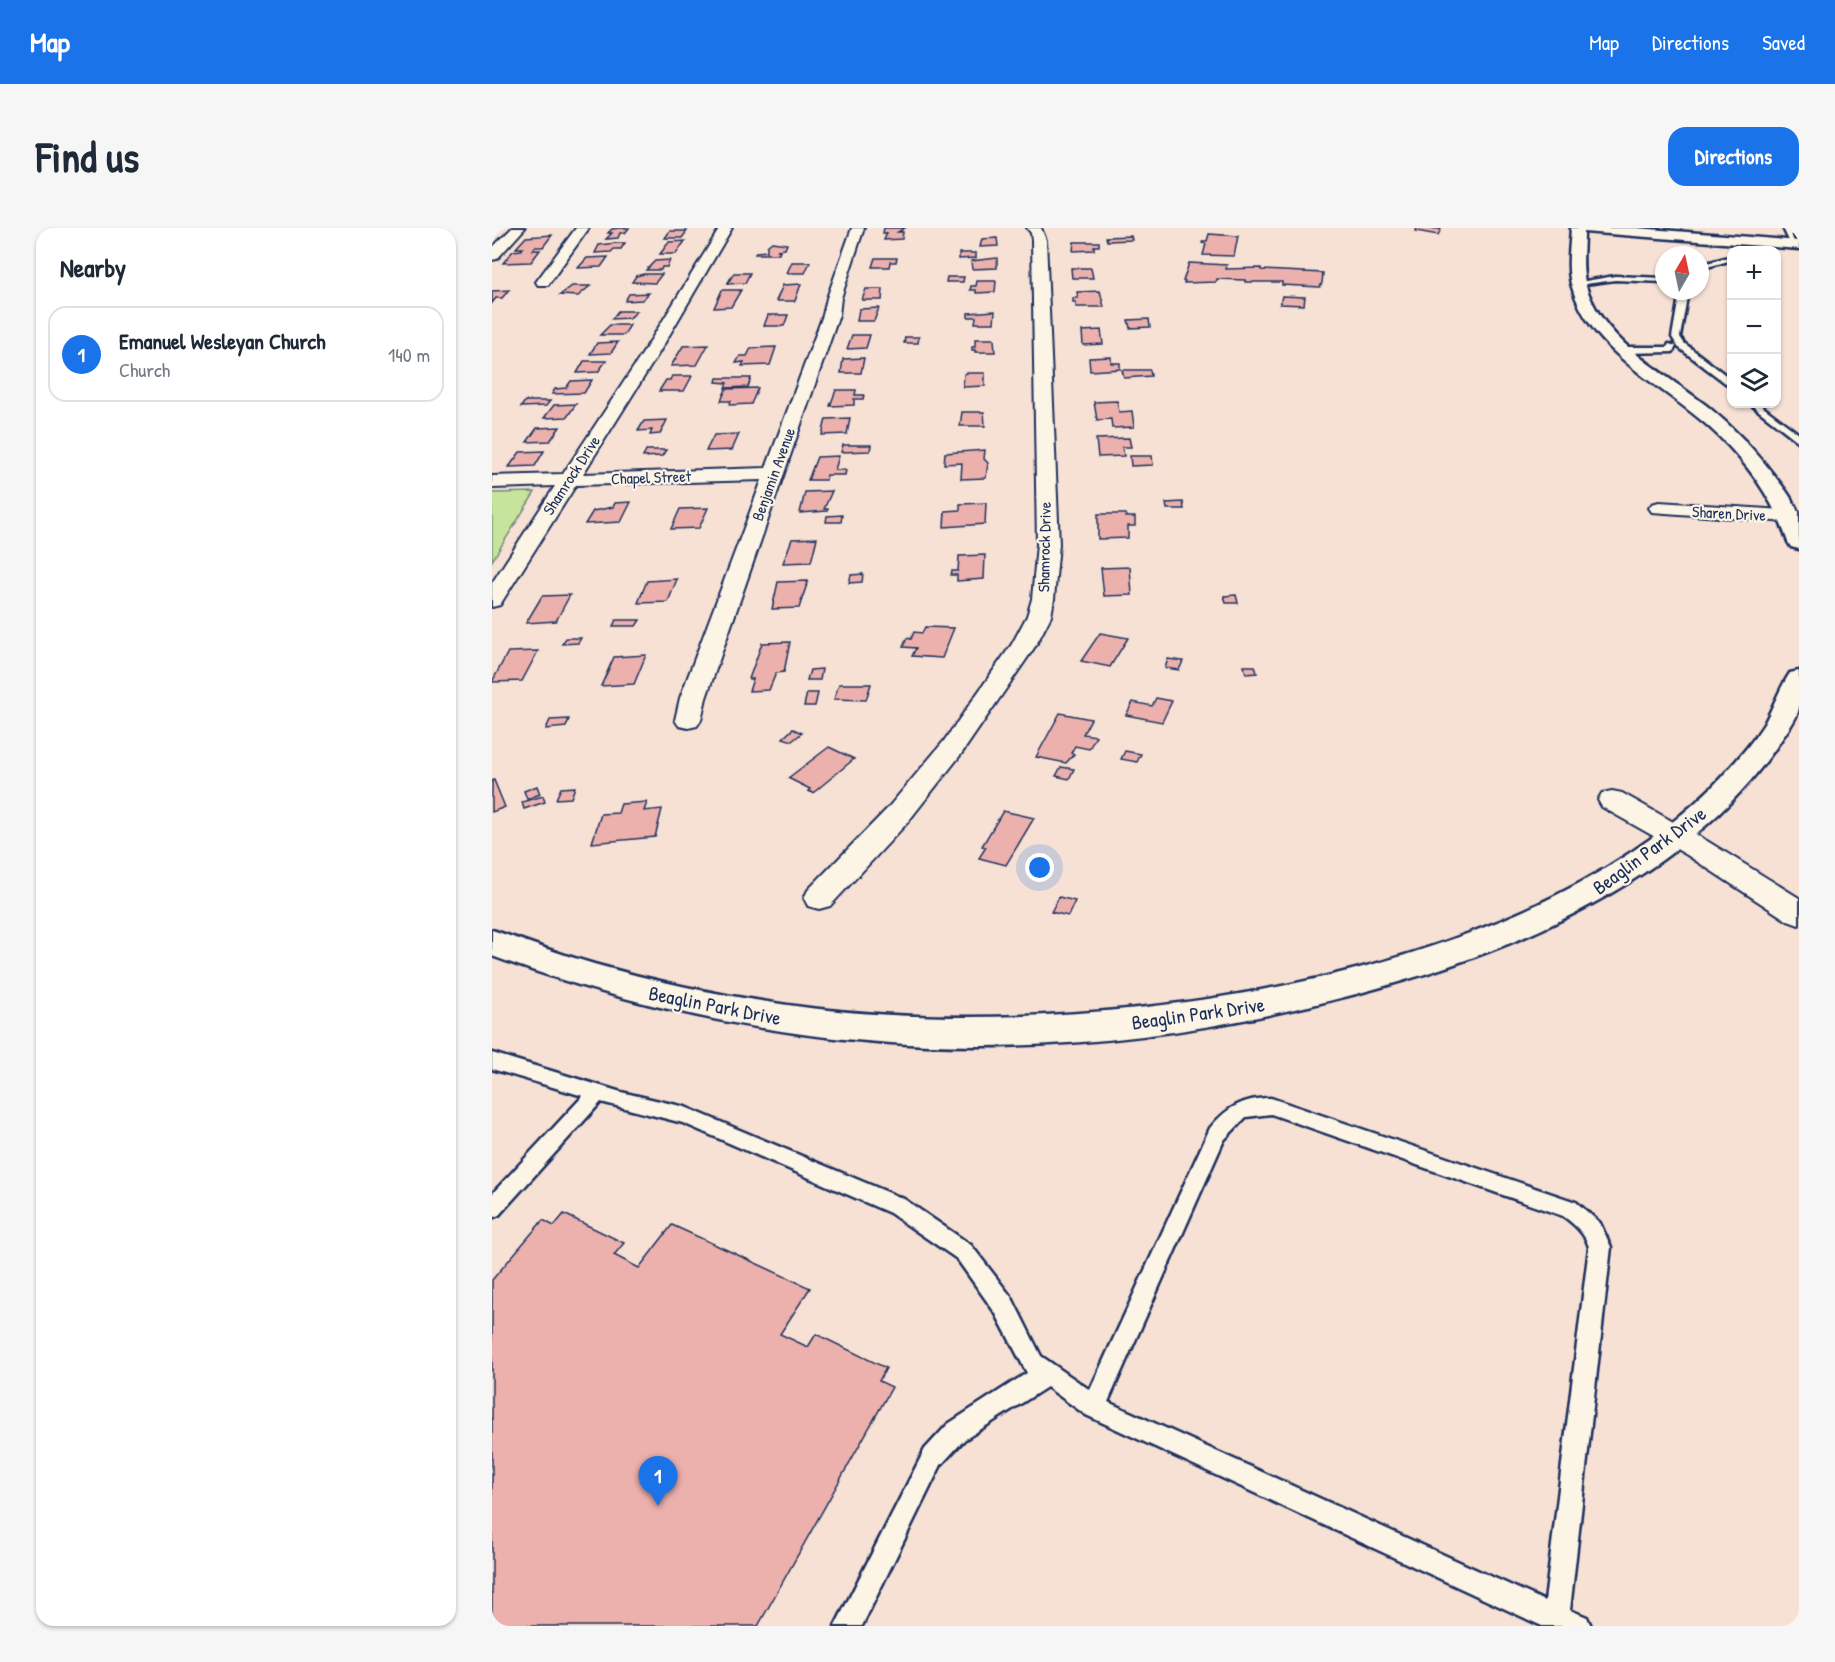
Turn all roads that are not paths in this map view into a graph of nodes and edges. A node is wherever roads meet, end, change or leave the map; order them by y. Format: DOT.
graph roads {
  1 [pos="519,228"];
  2 [pos="583,228"];
  3 [pos="726,228"];
  4 [pos="858,228"];
  5 [pos="1033,228"];
  6 [pos="1578,228"];
  7 [pos="1586,228"];
  8 [pos="1786,228"];
  9 [pos="1796,244"];
  10 [pos="492,256"];
  11 [pos="1727,259"];
  12 [pos="1709,264"];
  13 [pos="1655,280"];
  14 [pos="543,282"];
  15 [pos="1578,283"];
  16 [pos="1682,300"];
  17 [pos="1676,345"];
  18 [pos="1624,350"];
  19 [pos="1727,382"];
  20 [pos="1760,408"];
  21 [pos="1799,439"];
  22 [pos="773,474"];
  23 [pos="568,479"];
  24 [pos="492,483"];
  25 [pos="1659,508"];
  26 [pos="1794,517"];
  27 [pos="1799,542"];
  28 [pos="492,600"];
  29 [pos="1799,679"];
  30 [pos="688,720"];
  31 [pos="1612,800"];
  32 [pos="1674,836"];
  33 [pos="819,898"];
  34 [pos="1799,913"];
  35 [pos="492,943"];
  36 [pos="492,1061"];
  37 [pos="598,1093"];
  38 [pos="492,1208"];
  39 [pos="1047,1374"];
  40 [pos="1094,1407"];
  41 [pos="1555,1622"];
  42 [pos="848,1626"];
  43 [pos="1578,1626"];
  1 -- 10 [label="street"];
  2 -- 14 [label="street"];
  3 -- 23 [label="street, Shamrock Drive"];
  4 -- 22 [label="street, Benjamin Avenue"];
  5 -- 33 [label="street, Shamrock Drive"];
  6 -- 15 [label="main road"];
  7 -- 9 [label="main road"];
  8 -- 9 [label="lane"];
  11 -- 12 [label="lane"];
  13 -- 15 [label="lane"];
  15 -- 18 [label="main road"];
  16 -- 17 [label="lane"];
  17 -- 18 [label="lane"];
  17 -- 19 [label="lane"];
  18 -- 26 [label="main road"];
  20 -- 21 [label="lane"];
  22 -- 23 [label="street, Chapel Street"];
  22 -- 30 [label="street, Benjamin Avenue"];
  23 -- 24 [label="street, Chapel Street"];
  23 -- 28 [label="street, Shamrock Drive"];
  25 -- 26 [label="street, Sharen Drive"];
  26 -- 27 [label="main road"];
  29 -- 32 [label="main road, Beaglin Park Drive"];
  31 -- 32 [label="street"];
  32 -- 34 [label="street"];
  32 -- 35 [label="main road, Beaglin Park Drive"];
  36 -- 37 [label="lane"];
  37 -- 38 [label="lane"];
  37 -- 39 [label="lane"];
  39 -- 40 [label="lane"];
  39 -- 42 [label="lane"];
  40 -- 41 [label="lane"];
  40 -- 41 [label="lane"];
  41 -- 43 [label="lane"];
}
